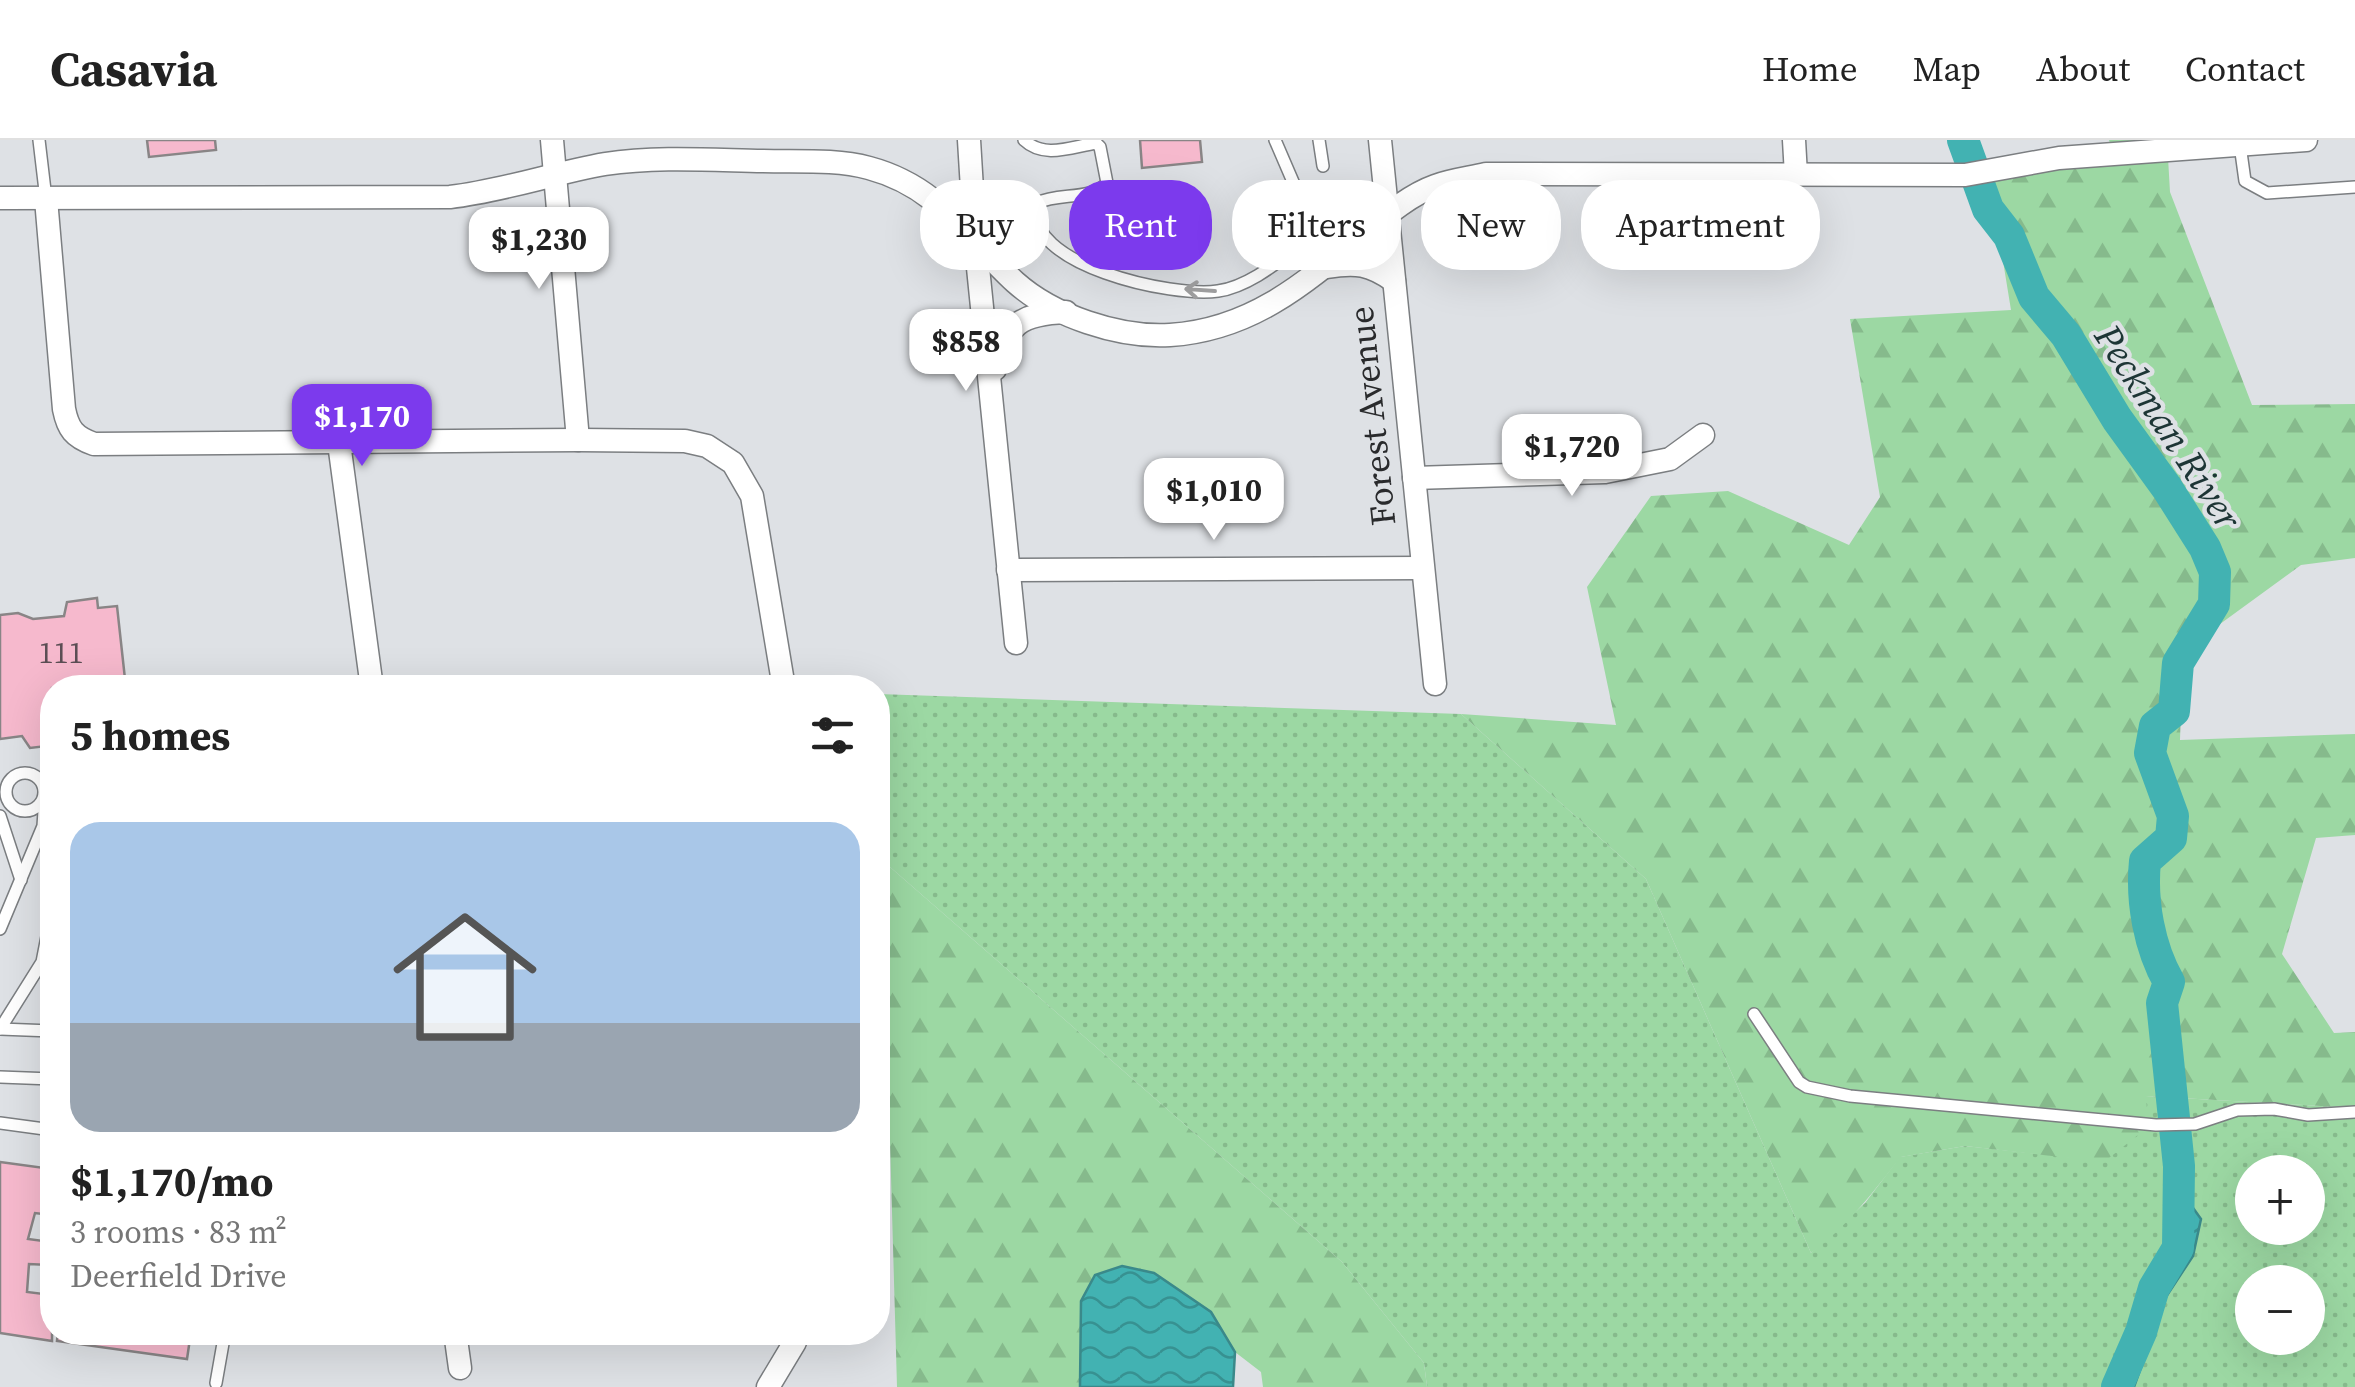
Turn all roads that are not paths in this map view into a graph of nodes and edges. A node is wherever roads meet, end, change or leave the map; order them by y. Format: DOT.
graph roads {
  1 [pos="38,140"];
  2 [pos="552,140"];
  3 [pos="969,140"];
  4 [pos="1024,140"];
  5 [pos="1274,140"];
  6 [pos="1319,140"];
  7 [pos="1380,140"];
  8 [pos="1794,140"];
  9 [pos="2293,140"];
  10 [pos="2306,140"];
  11 [pos="2240,142"];
  12 [pos="1323,166"];
  13 [pos="555,175"];
  14 [pos="1796,175"];
  15 [pos="972,180"];
  16 [pos="1292,180"];
  17 [pos="1384,180"];
  18 [pos="2355,187"];
  19 [pos="920,191"];
  20 [pos="0,198"];
  21 [pos="46,200"];
  22 [pos="1401,205"];
  23 [pos="980,270"];
  24 [pos="1005,270"];
  25 [pos="1262,270"];
  26 [pos="1320,270"];
  27 [pos="1378,270"];
  28 [pos="1393,270"];
  29 [pos="1394,281"];
  30 [pos="1066,312"];
  31 [pos="992,382"];
  32 [pos="1703,435"];
  33 [pos="578,440"];
  34 [pos="339,443"];
  35 [pos="1414,478"];
  36 [pos="1421,568"];
  37 [pos="1008,570"];
  38 [pos="1016,643"];
  39 [pos="370,675"];
  40 [pos="782,675"];
  41 [pos="1435,684"];
  42 [pos="4,779"];
  43 [pos="40,781"];
  44 [pos="40,805"];
  45 [pos="0,816"];
  46 [pos="40,833"];
  47 [pos="21,880"];
  48 [pos="0,929"];
  49 [pos="40,974"];
  50 [pos="1754,1014"];
  51 [pos="0,1029"];
  52 [pos="40,1031"];
  53 [pos="0,1076"];
  54 [pos="40,1078"];
  55 [pos="2355,1112"];
  56 [pos="0,1124"];
  57 [pos="40,1129"];
  58 [pos="223,1345"];
  59 [pos="457,1345"];
  60 [pos="793,1345"];
  61 [pos="460,1368"];
  62 [pos="216,1383"];
  63 [pos="768,1387"];
  1 -- 21 [label="lane"];
  2 -- 13 [label="street"];
  3 -- 15 [label="street"];
  25 -- 4 [label="lane, one-way"];
  5 -- 16 [label="lane"];
  6 -- 12 [label="lane"];
  7 -- 17 [label="street, Forest Avenue"];
  8 -- 14 [label="street"];
  9 -- 10 [label="street"];
  9 -- 11 [label="street"];
  11 -- 14 [label="street"];
  11 -- 18 [label="lane"];
  13 -- 19 [label="street"];
  13 -- 21 [label="street"];
  13 -- 33 [label="street"];
  14 -- 22 [label="street"];
  20 -- 21 [label="street"];
  21 -- 34 [label="street"];
  23 -- 31 [label="street"];
  24 -- 30 [label="street"];
  26 -- 30 [label="street"];
  27 -- 29 [label="street"];
  28 -- 29 [label="street, Forest Avenue"];
  29 -- 35 [label="street, Forest Avenue"];
  30 -- 31 [label="street"];
  31 -- 37 [label="street"];
  32 -- 35 [label="street"];
  33 -- 34 [label="street"];
  33 -- 40 [label="street"];
  34 -- 39 [label="street"];
  35 -- 36 [label="street, Forest Avenue"];
  36 -- 37 [label="street"];
  36 -- 41 [label="street, Forest Avenue"];
  37 -- 38 [label="street"];
  42 -- 43 [label="lane"];
  42 -- 44 [label="lane"];
  45 -- 47 [label="lane"];
  46 -- 47 [label="lane"];
  47 -- 48 [label="lane"];
  49 -- 51 [label="lane"];
  50 -- 55 [label="lane"];
  51 -- 52 [label="lane"];
  53 -- 54 [label="lane"];
  56 -- 57 [label="lane"];
  58 -- 62 [label="lane"];
  59 -- 61 [label="street"];
  60 -- 63 [label="street"];
}
